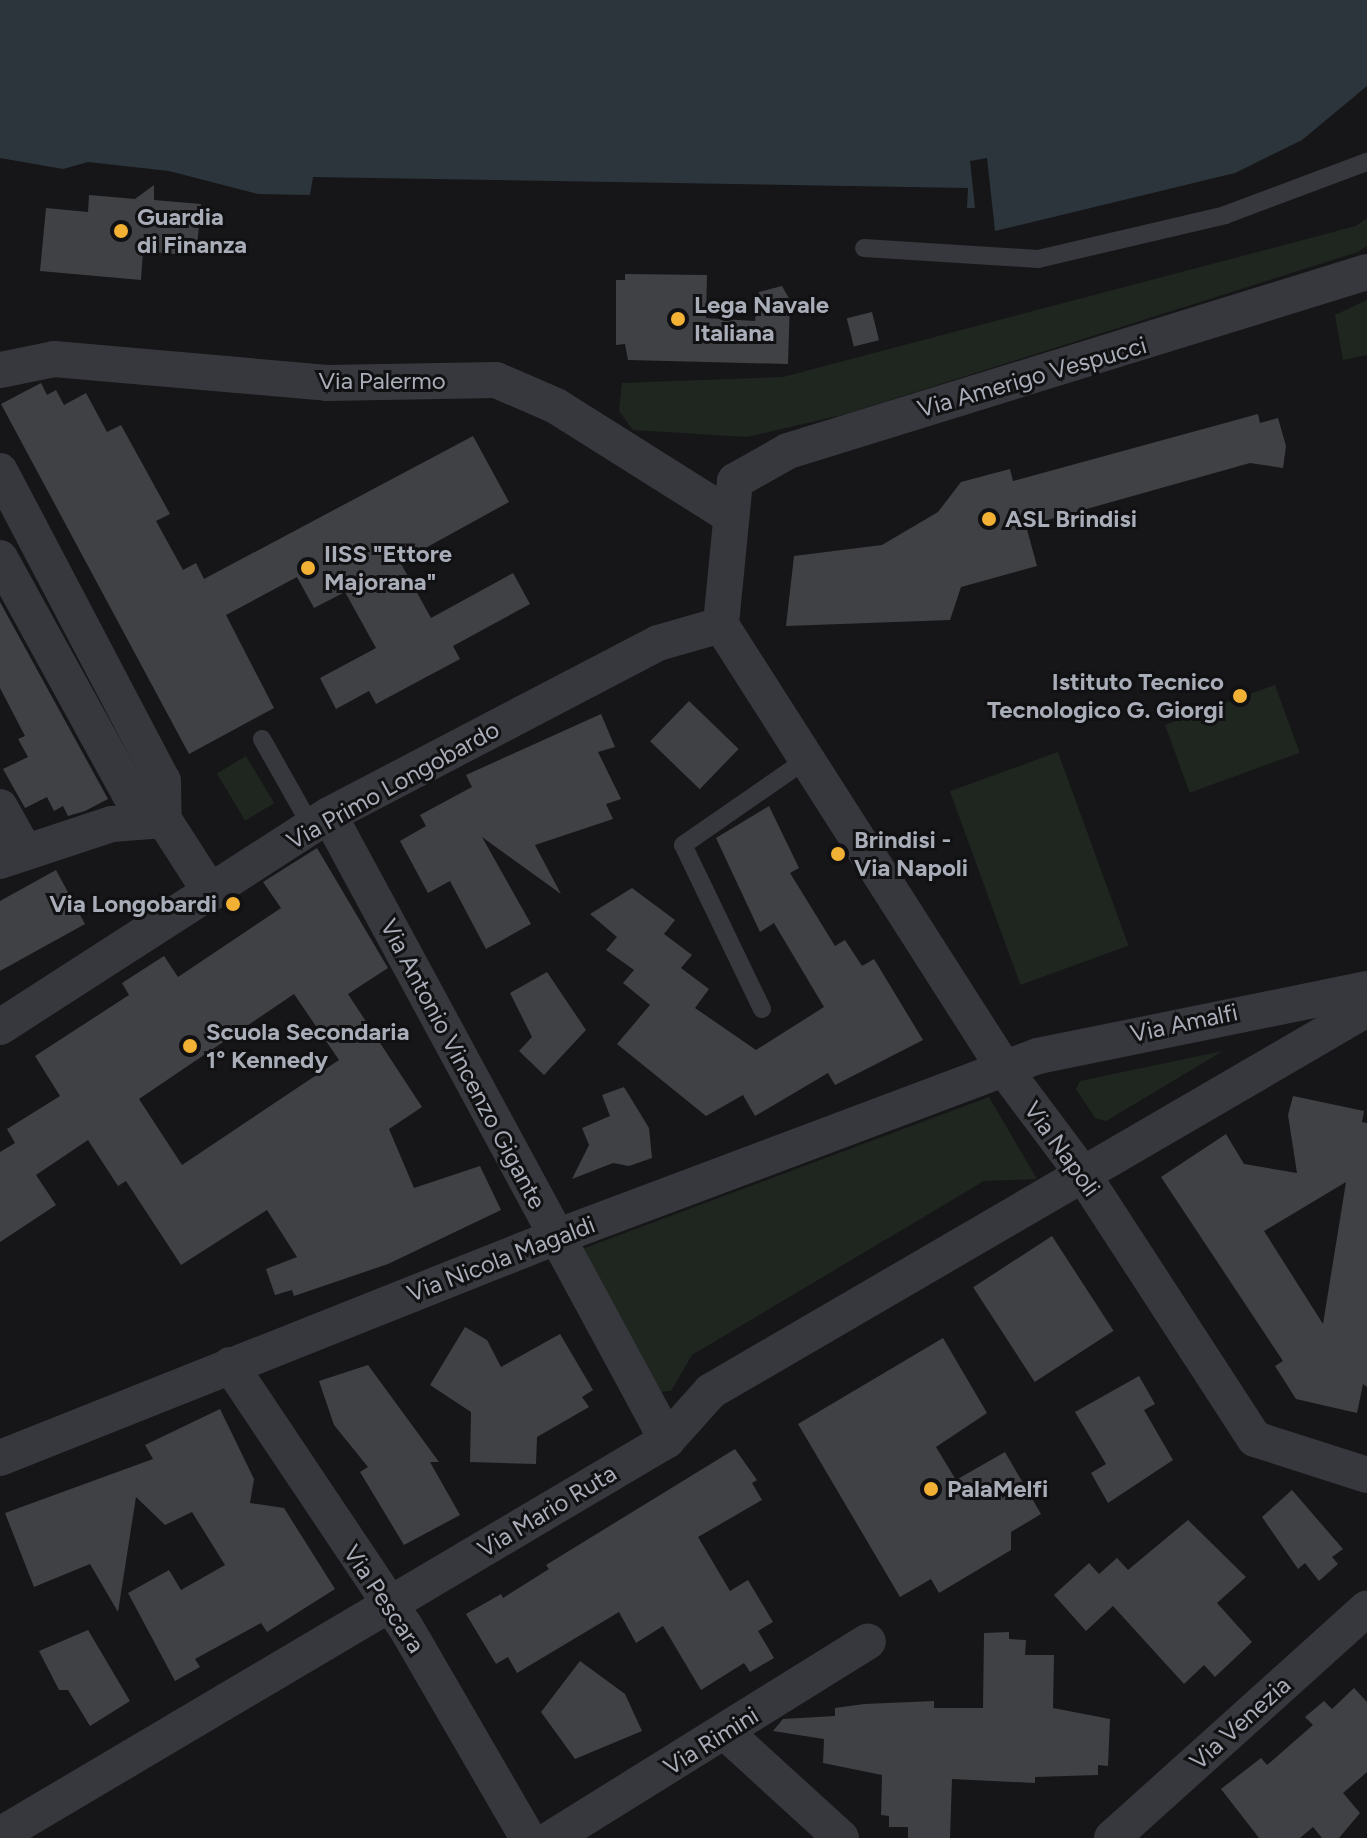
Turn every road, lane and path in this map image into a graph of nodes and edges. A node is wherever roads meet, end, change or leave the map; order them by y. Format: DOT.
graph roads {
  1 [pos="1367,162"];
  2 [pos="864,248"];
  3 [pos="1367,272"];
  4 [pos="0,370"];
  5 [pos="0,471"];
  6 [pos="729,515"];
  7 [pos="0,558"];
  8 [pos="721,625"];
  9 [pos="262,739"];
  10 [pos="807,759"];
  11 [pos="0,807"];
  12 [pos="164,820"];
  13 [pos="320,820"];
  14 [pos="12,856"];
  15 [pos="211,893"];
  16 [pos="1367,989"];
  17 [pos="762,1009"];
  18 [pos="1367,1009"];
  19 [pos="0,1027"];
  20 [pos="1005,1070"];
  21 [pos="1082,1173"];
  22 [pos="556,1237"];
  23 [pos="230,1365"];
  24 [pos="667,1440"];
  25 [pos="0,1458"];
  26 [pos="1367,1475"];
  27 [pos="386,1606"];
  28 [pos="1367,1608"];
  29 [pos="868,1641"];
  30 [pos="725,1732"];
  31 [pos="0,1835"];
  32 [pos="528,1838"];
  33 [pos="552,1838"];
  34 [pos="841,1838"];
  35 [pos="1112,1838"];
  1 -- 2 [label="lane"];
  3 -- 6 [label="street, Via Amerigo Vespucci"];
  4 -- 6 [label="street, Via Palermo"];
  5 -- 12 [label="street"];
  6 -- 8 [label="street"];
  7 -- 12 [label="street"];
  8 -- 10 [label="street, Via Napoli"];
  8 -- 13 [label="street, Via Primo Longobardo"];
  9 -- 13 [label="lane"];
  10 -- 17 [label="lane"];
  10 -- 20 [label="street, Via Napoli"];
  11 -- 14 [label="street"];
  12 -- 14 [label="street"];
  12 -- 15 [label="street"];
  13 -- 15 [label="street, Via Primo Longobardo"];
  13 -- 22 [label="street, Via Antonio Vincenzo Gigante"];
  15 -- 19 [label="street, Via Primo Longobardo"];
  16 -- 20 [label="street, Via Amalfi"];
  18 -- 21 [label="street"];
  20 -- 21 [label="street, Via Napoli"];
  20 -- 22 [label="street, Via Nicola Magaldi"];
  21 -- 24 [label="street, Via Mario Ruta"];
  21 -- 26 [label="street, Via Napoli"];
  22 -- 23 [label="street, Via Nicola Magaldi"];
  22 -- 24 [label="street, Via Antonio Vincenzo Gigante"];
  23 -- 25 [label="street, Via Nicola Magaldi"];
  23 -- 27 [label="street, Via Pescara"];
  24 -- 27 [label="street, Via Mario Ruta"];
  27 -- 31 [label="street, Via Mario Ruta"];
  27 -- 32 [label="street, Via Pescara"];
  28 -- 35 [label="street, Via Venezia"];
  29 -- 30 [label="street, Via Rimini"];
  30 -- 33 [label="street, Via Rimini"];
  30 -- 34 [label="street"];
}
